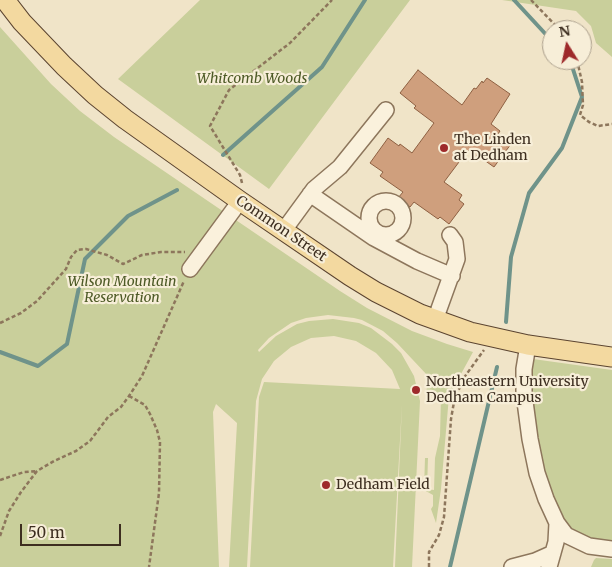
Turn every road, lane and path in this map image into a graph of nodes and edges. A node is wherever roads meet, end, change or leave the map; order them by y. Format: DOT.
graph roads {
  1 [pos="5,0"];
  2 [pos="332,0"];
  3 [pos="531,0"];
  4 [pos="550,20"];
  5 [pos="579,70"];
  6 [pos="386,110"];
  7 [pos="612,124"];
  8 [pos="310,194"];
  9 [pos="240,201"];
  10 [pos="284,230"];
  11 [pos="450,235"];
  12 [pos="194,263"];
  13 [pos="452,276"];
  14 [pos="435,320"];
  15 [pos="0,323"];
  16 [pos="488,337"];
  17 [pos="528,345"];
  18 [pos="612,357"];
  19 [pos="129,396"];
  20 [pos="37,471"];
  21 [pos="0,480"];
  22 [pos="557,523"];
  23 [pos="0,536"];
  24 [pos="612,550"];
  25 [pos="551,560"];
  26 [pos="149,567"];
  27 [pos="429,567"];
  28 [pos="512,567"];
  1 -- 9 [label="main road, Common Street"];
  2 -- 9 [label="path"];
  3 -- 4 [label="path"];
  5 -- 7 [label="path"];
  6 -- 8 [label="lane"];
  8 -- 10 [label="lane"];
  8 -- 13 [label="lane"];
  9 -- 10 [label="main road, Common Street"];
  9 -- 12 [label="lane"];
  10 -- 14 [label="main road, Common Street"];
  11 -- 13 [label="lane"];
  12 -- 15 [label="path"];
  12 -- 19 [label="path"];
  13 -- 14 [label="lane"];
  14 -- 16 [label="main road, Common Street"];
  16 -- 17 [label="main road, Common Street"];
  16 -- 27 [label="path"];
  17 -- 18 [label="main road, Common Street"];
  17 -- 22 [label="lane"];
  19 -- 20 [label="path"];
  19 -- 26 [label="path"];
  20 -- 21 [label="path"];
  20 -- 23 [label="path"];
  22 -- 24 [label="lane"];
  22 -- 25 [label="lane"];
  25 -- 28 [label="lane"];
}
